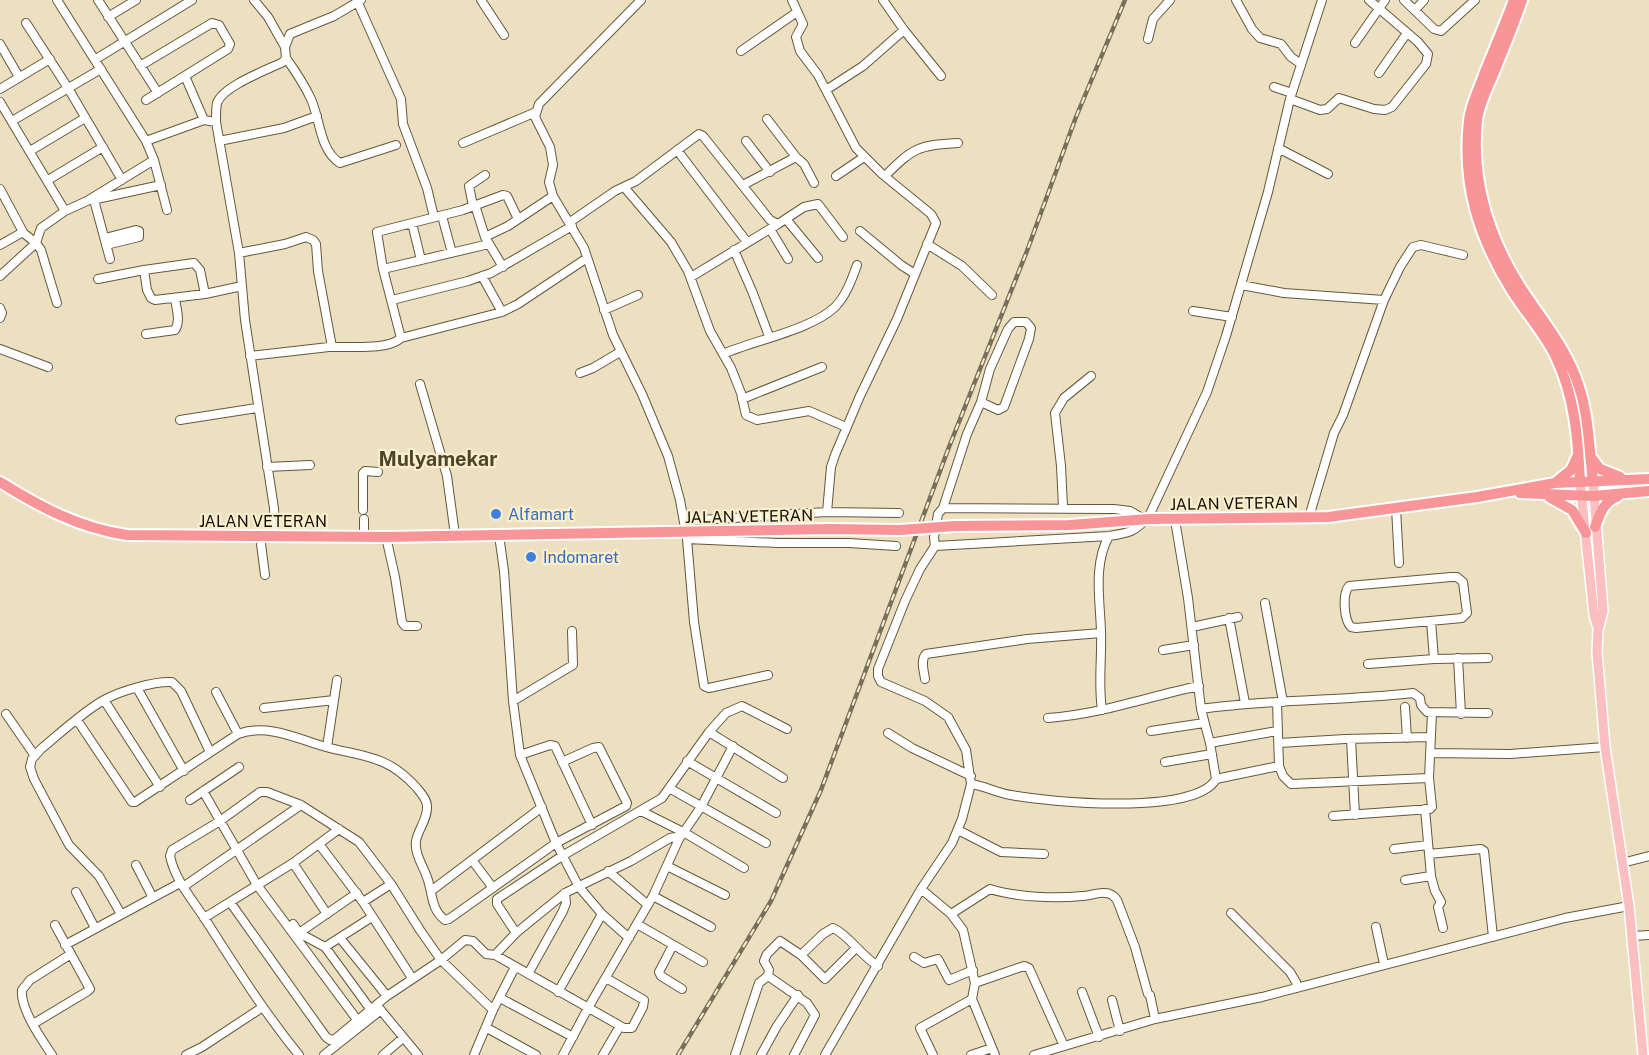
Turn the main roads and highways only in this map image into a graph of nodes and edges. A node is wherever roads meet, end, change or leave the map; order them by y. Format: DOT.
graph roads {
  1 [pos="1514,0"];
  2 [pos="1522,0"];
  3 [pos="1578,450"];
  4 [pos="1589,456"];
  5 [pos="1649,479"];
  6 [pos="1635,480"];
  7 [pos="1593,481"];
  8 [pos="0,482"];
  9 [pos="1580,482"];
  10 [pos="1555,483"];
  11 [pos="1649,491"];
  12 [pos="1507,492"];
  13 [pos="1627,493"];
  14 [pos="1544,495"];
  15 [pos="1580,496"];
  16 [pos="1593,496"];
  17 [pos="1591,530"];
  18 [pos="1643,1055"];
  1 -- 3 [label="highway"];
  2 -- 4 [label="highway"];
  3 -- 9 [label="highway"];
  3 -- 10 [label="highway"];
  4 -- 6 [label="highway"];
  4 -- 7 [label="highway"];
  5 -- 6 [label="highway, JALAN VETERAN"];
  6 -- 7 [label="highway, JALAN VETERAN"];
  7 -- 9 [label="highway, JALAN VETERAN"];
  7 -- 16 [label="main road"];
  8 -- 12 [label="highway, JALAN VETERAN, bridge"];
  9 -- 10 [label="highway, JALAN VETERAN"];
  9 -- 15 [label="main road"];
  10 -- 12 [label="highway, JALAN VETERAN"];
  11 -- 13 [label="highway, JALAN VETERAN"];
  12 -- 14 [label="highway, JALAN VETERAN"];
  13 -- 16 [label="highway, JALAN VETERAN"];
  13 -- 17 [label="highway"];
  14 -- 15 [label="highway, JALAN VETERAN"];
  14 -- 17 [label="highway"];
  15 -- 16 [label="highway, JALAN VETERAN"];
  15 -- 17 [label="main road"];
  16 -- 17 [label="main road"];
  17 -- 18 [label="main road"];
}
